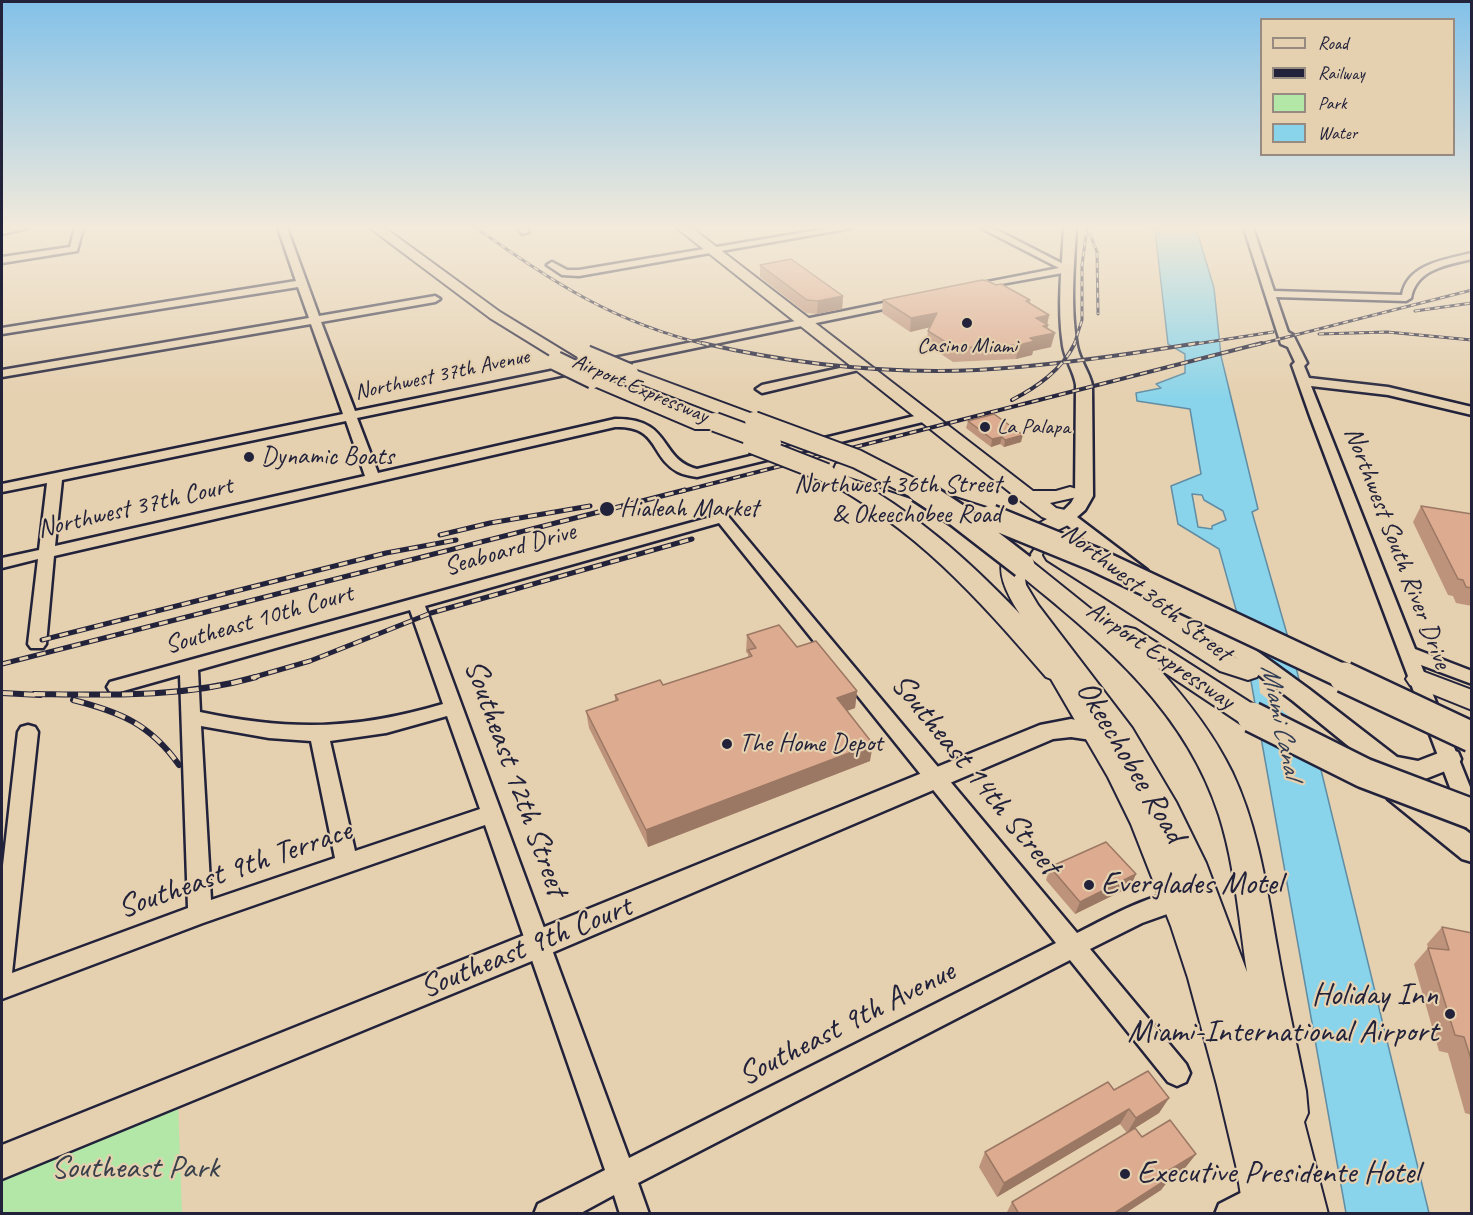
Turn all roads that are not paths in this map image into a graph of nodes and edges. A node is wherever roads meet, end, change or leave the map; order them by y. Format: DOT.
graph roads {
  1 [pos="291,285"];
  2 [pos="303,285"];
  3 [pos="442,285"];
  4 [pos="476,285"];
  5 [pos="756,285"];
  6 [pos="990,285"];
  7 [pos="1068,285"];
  8 [pos="1269,285"];
  9 [pos="1409,285"];
  10 [pos="958,291"];
  11 [pos="1272,294"];
  12 [pos="435,299"];
  13 [pos="912,300"];
  14 [pos="314,320"];
  15 [pos="804,322"];
  16 [pos="2,331"];
  17 [pos="570,358"];
  18 [pos="863,366"];
  19 [pos="2,374"];
  20 [pos="1305,385"];
  21 [pos="762,389"];
  22 [pos="1451,409"];
  23 [pos="1472,411"];
  24 [pos="349,416"];
  25 [pos="927,417"];
  26 [pos="1472,418"];
  27 [pos="835,471"];
  28 [pos="56,477"];
  29 [pos="373,478"];
  30 [pos="2,488"];
  31 [pos="1028,497"];
  32 [pos="1076,497"];
  33 [pos="722,518"];
  34 [pos="1056,518"];
  35 [pos="989,519"];
  36 [pos="1089,535"];
  37 [pos="46,553"];
  38 [pos="2,563"];
  39 [pos="416,603"];
  40 [pos="1086,611"];
  41 [pos="37,644"];
  42 [pos="189,666"];
  43 [pos="1415,666"];
  44 [pos="1254,671"];
  45 [pos="1472,678"];
  46 [pos="1063,679"];
  47 [pos="116,687"];
  48 [pos="1472,701"];
  49 [pos="1080,703"];
  50 [pos="453,708"];
  51 [pos="192,717"];
  52 [pos="1323,721"];
  53 [pos="1049,731"];
  54 [pos="28,732"];
  55 [pos="1098,732"];
  56 [pos="319,734"];
  57 [pos="1472,737"];
  58 [pos="1449,759"];
  59 [pos="1140,765"];
  60 [pos="1388,765"];
  61 [pos="935,779"];
  62 [pos="1472,813"];
  63 [pos="491,814"];
  64 [pos="1472,828"];
  65 [pos="1472,851"];
  66 [pos="347,864"];
  67 [pos="1179,900"];
  68 [pos="200,914"];
  69 [pos="538,944"];
  70 [pos="1074,947"];
  71 [pos="2,969"];
  72 [pos="2,988"];
  73 [pos="1177,1073"];
  74 [pos="1288,1134"];
  75 [pos="2,1162"];
  76 [pos="622,1176"];
  77 [pos="1264,1204"];
  78 [pos="548,1214"];
  79 [pos="635,1214"];
  80 [pos="1229,1214"];
  81 [pos="1307,1214"];
  1 -- 16 [label="street"];
  2 -- 14 [label="street"];
  3 -- 17 [label="highway"];
  4 -- 17 [label="highway, Airport Expressway"];
  5 -- 15 [label="highway, Northwest 36th Street"];
  6 -- 10 [label="street"];
  7 -- 32 [label="main road"];
  8 -- 11 [label="street, Northwest South River Drive"];
  9 -- 11 [label="street"];
  11 -- 20 [label="street, Northwest South River Drive"];
  12 -- 14 [label="street"];
  13 -- 15 [label="street, Northwest 37th Avenue"];
  14 -- 19 [label="street"];
  14 -- 24 [label="street"];
  15 -- 18 [label="highway, Northwest 36th Street"];
  15 -- 24 [label="street, Northwest 37th Avenue"];
  17 -- 27 [label="highway, bridge"];
  17 -- 40 [label="highway, Airport Expressway, bridge"];
  18 -- 21 [label="street"];
  18 -- 25 [label="highway, Northwest 36th Street"];
  20 -- 22 [label="street"];
  20 -- 43 [label="street, Northwest South River Drive"];
  22 -- 23 [label="street"];
  22 -- 26 [label="street"];
  24 -- 28 [label="street, Northwest 37th Avenue"];
  24 -- 29 [label="street"];
  25 -- 29 [label="street, Northwest 37th Court"];
  25 -- 31 [label="highway, Northwest 36th Street"];
  27 -- 35 [label="highway"];
  27 -- 46 [label="highway"];
  28 -- 30 [label="street, Northwest 37th Avenue"];
  28 -- 37 [label="street"];
  29 -- 37 [label="street, Northwest 37th Court"];
  31 -- 32 [label="highway"];
  31 -- 34 [label="highway, Northwest 36th Street"];
  32 -- 34 [label="main road"];
  32 -- 36 [label="main road"];
  33 -- 39 [label="street, Seaboard Drive"];
  33 -- 61 [label="street, Southeast 14th Street"];
  34 -- 36 [label="main road, Northwest 36th Street"];
  34 -- 44 [label="main road, Northwest 36th Street"];
  34 -- 46 [label="highway, Okeechobee Road"];
  34 -- 59 [label="highway, Okeechobee Road"];
  35 -- 44 [label="highway"];
  35 -- 57 [label="highway, Airport Expressway, bridge"];
  36 -- 44 [label="main road, Northwest 36th Street"];
  37 -- 38 [label="street, Northwest 37th Court"];
  37 -- 41 [label="street"];
  39 -- 42 [label="street, Southeast 10th Court"];
  39 -- 50 [label="street, Southeast 12th Street"];
  40 -- 62 [label="highway, Airport Expressway, bridge"];
  40 -- 74 [label="highway"];
  42 -- 47 [label="street, Southeast 10th Court"];
  42 -- 51 [label="street"];
  43 -- 45 [label="street"];
  43 -- 48 [label="highway"];
  43 -- 58 [label="street, Northwest South River Drive"];
  44 -- 52 [label="main road, Northwest 36th Street"];
  46 -- 49 [label="highway, Okeechobee Road"];
  49 -- 53 [label="main road, Southeast 9th Court"];
  49 -- 55 [label="highway, Okeechobee Road"];
  50 -- 56 [label="street"];
  50 -- 63 [label="street, Southeast 12th Street"];
  51 -- 56 [label="street"];
  51 -- 68 [label="street"];
  52 -- 60 [label="main road, Northwest 36th Street"];
  52 -- 65 [label="main road, Northwest 36th Street"];
  53 -- 55 [label="main road, Southeast 9th Court"];
  53 -- 61 [label="main road, Southeast 9th Court"];
  54 -- 71 [label="street"];
  55 -- 59 [label="highway"];
  55 -- 67 [label="highway, Okeechobee Road"];
  56 -- 66 [label="street"];
  58 -- 60 [label="main road"];
  58 -- 62 [label="street, Northwest South River Drive"];
  59 -- 74 [label="highway, Okeechobee Road"];
  60 -- 64 [label="main road, Northwest 36th Street"];
  61 -- 69 [label="main road, Southeast 9th Court"];
  61 -- 70 [label="street, Southeast 14th Street"];
  63 -- 66 [label="street, Southeast 9th Terrace"];
  63 -- 69 [label="street, Southeast 12th Street"];
  66 -- 68 [label="street, Southeast 9th Terrace"];
  67 -- 70 [label="street, Southeast 9th Avenue"];
  67 -- 77 [label="highway, Okeechobee Road"];
  68 -- 72 [label="street, Southeast 9th Terrace"];
  69 -- 75 [label="main road, Southeast 9th Court"];
  69 -- 76 [label="street, Southeast 12th Street"];
  70 -- 73 [label="street, Southeast 14th Street"];
  70 -- 76 [label="street, Southeast 9th Avenue"];
  74 -- 81 [label="highway, Okeechobee Road"];
  76 -- 78 [label="street, Southeast 9th Avenue"];
  76 -- 79 [label="street, Southeast 12th Street"];
  77 -- 80 [label="street"];
}
